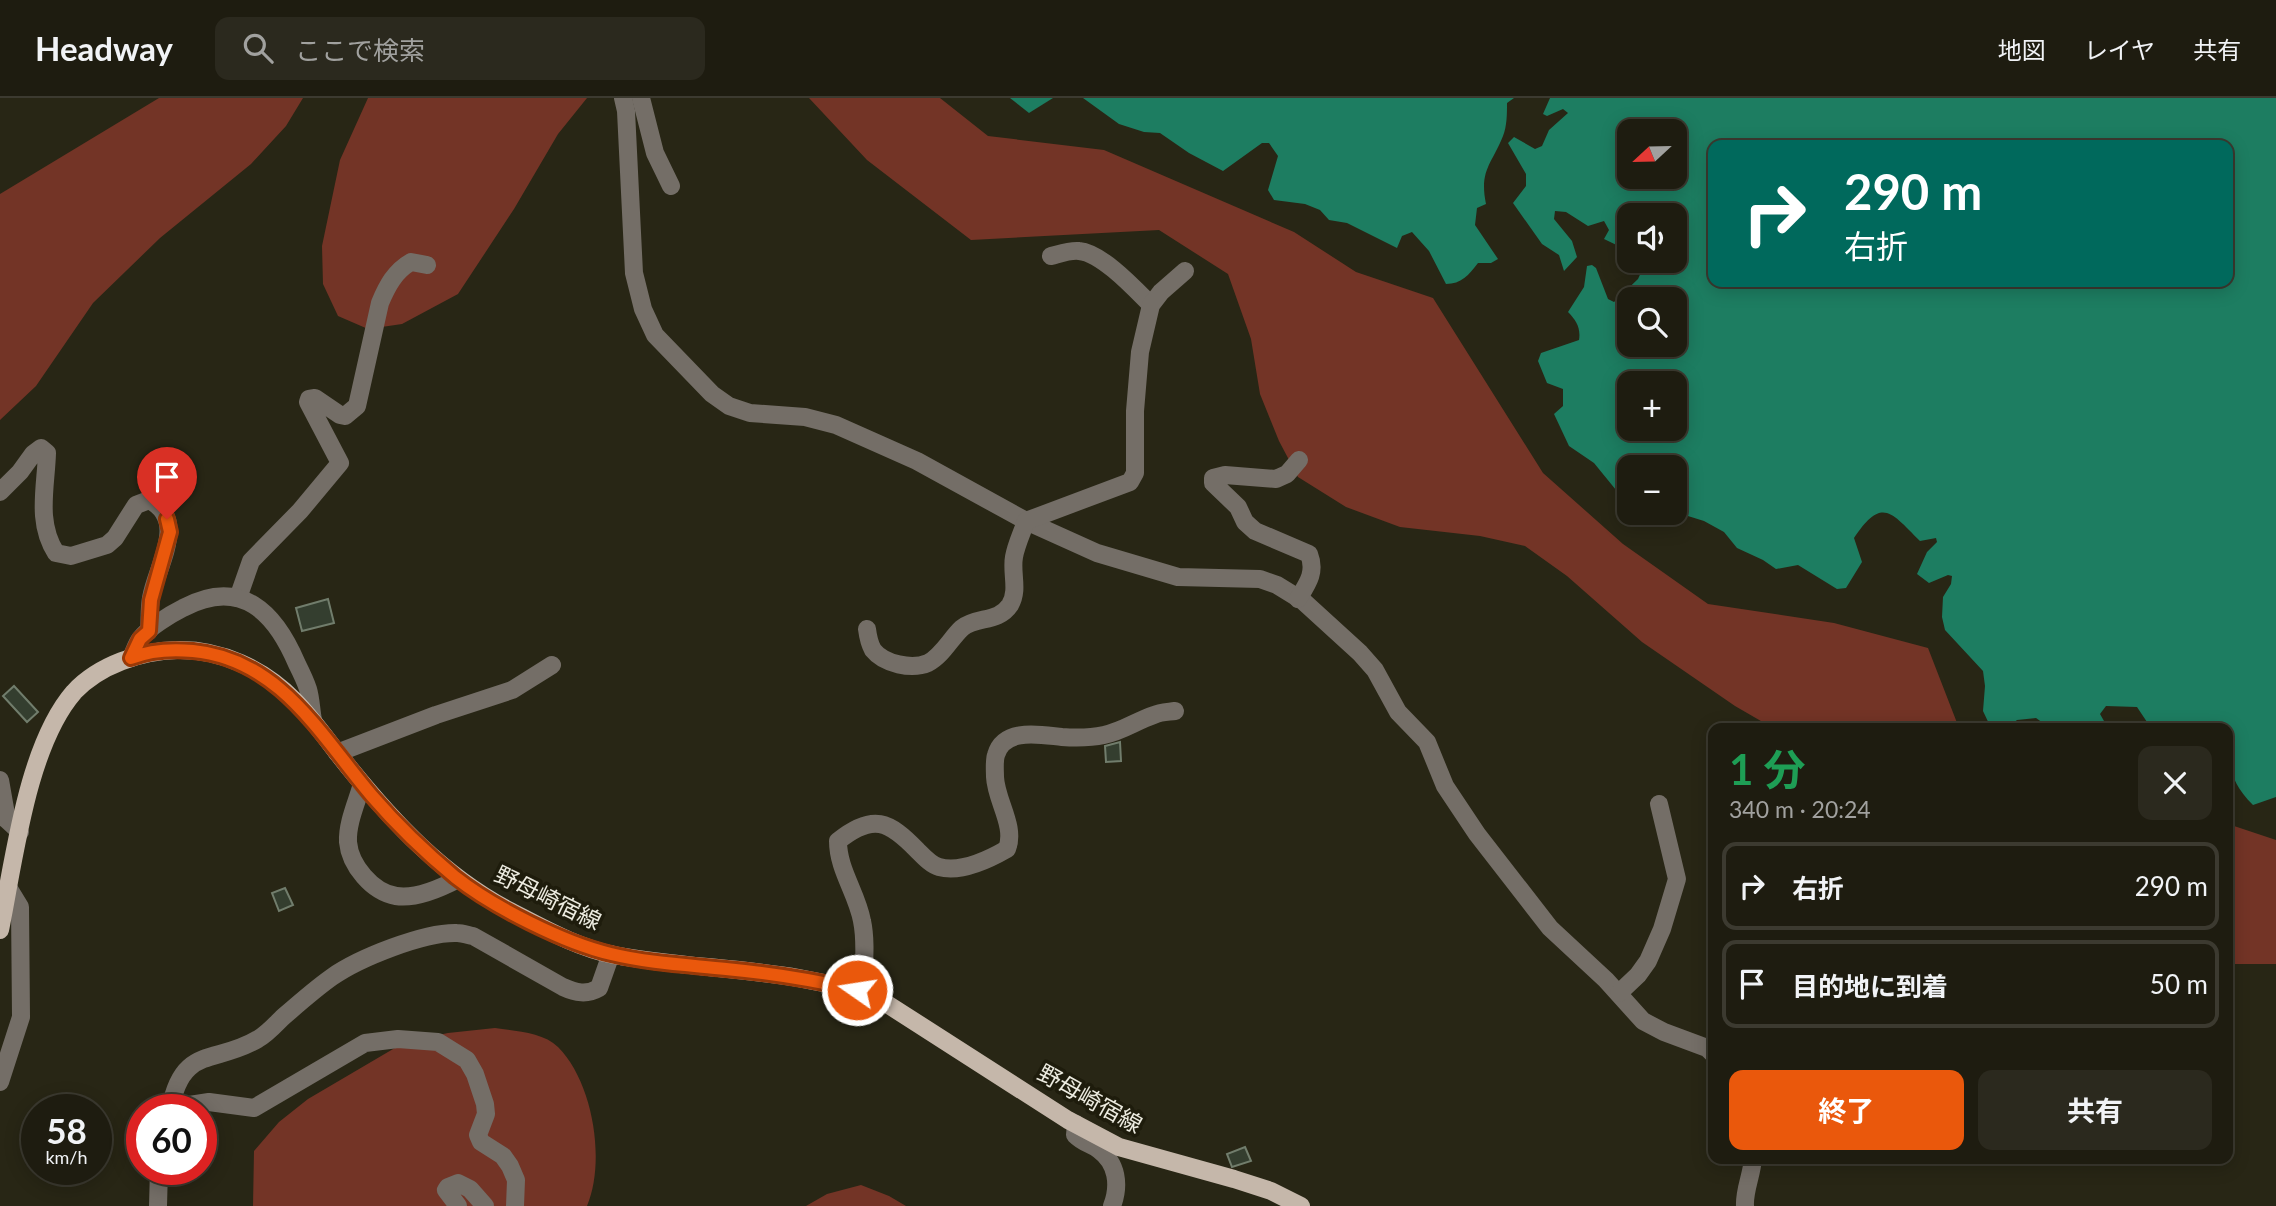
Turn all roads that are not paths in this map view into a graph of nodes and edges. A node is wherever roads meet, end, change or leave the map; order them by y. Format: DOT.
graph roads {
  1 [pos="623,98"];
  2 [pos="641,98"];
  3 [pos="671,186"];
  4 [pos="1051,256"];
  5 [pos="427,265"];
  6 [pos="1185,271"];
  7 [pos="1151,305"];
  8 [pos="1299,460"];
  9 [pos="0,492"];
  10 [pos="1026,521"];
  11 [pos="238,598"];
  12 [pos="1298,598"];
  13 [pos="867,629"];
  14 [pos="149,631"];
  15 [pos="131,658"];
  16 [pos="552,665"];
  17 [pos="1175,711"];
  18 [pos="313,720"];
  19 [pos="337,753"];
  20 [pos="0,780"];
  21 [pos="362,784"];
  22 [pos="1660,804"];
  23 [pos="20,832"];
  24 [pos="458,879"];
  25 [pos="9,888"];
  26 [pos="0,930"];
  27 [pos="611,954"];
  28 [pos="863,993"];
  29 [pos="1619,993"];
  30 [pos="1708,1049"];
  31 [pos="0,1082"];
  32 [pos="172,1094"];
  33 [pos="217,1103"];
  34 [pos="1076,1124"];
  35 [pos="1752,1164"];
  36 [pos="159,1185"];
  37 [pos="158,1206"];
  38 [pos="458,1206"];
  39 [pos="485,1206"];
  40 [pos="515,1206"];
  41 [pos="1112,1206"];
  42 [pos="1301,1206"];
  43 [pos="1745,1206"];
  1 -- 10 [label="street"];
  2 -- 3 [label="street"];
  4 -- 7 [label="street"];
  5 -- 11 [label="street"];
  6 -- 7 [label="street"];
  7 -- 10 [label="street"];
  8 -- 12 [label="street"];
  9 -- 14 [label="street"];
  10 -- 12 [label="street"];
  10 -- 13 [label="street"];
  11 -- 14 [label="street"];
  11 -- 18 [label="street"];
  12 -- 29 [label="street"];
  14 -- 15 [label="street"];
  15 -- 18 [label="main road, 野母崎宿線"];
  15 -- 23 [label="main road, 野母崎宿線"];
  16 -- 19 [label="street"];
  17 -- 28 [label="street"];
  18 -- 19 [label="main road, 野母崎宿線"];
  19 -- 21 [label="main road, 野母崎宿線"];
  20 -- 23 [label="street"];
  21 -- 24 [label="main road, 野母崎宿線"];
  21 -- 24 [label="street"];
  22 -- 29 [label="street"];
  23 -- 25 [label="main road, 野母崎宿線"];
  24 -- 27 [label="main road, 野母崎宿線"];
  25 -- 26 [label="main road, 野母崎宿線"];
  25 -- 31 [label="street"];
  27 -- 28 [label="main road, 野母崎宿線"];
  27 -- 32 [label="street"];
  28 -- 34 [label="main road, 野母崎宿線"];
  29 -- 30 [label="street"];
  33 -- 40 [label="street"];
  34 -- 41 [label="street"];
  34 -- 42 [label="main road, 野母崎宿線"];
  35 -- 43 [label="street"];
  36 -- 37 [label="street"];
  38 -- 39 [label="street"];
}
